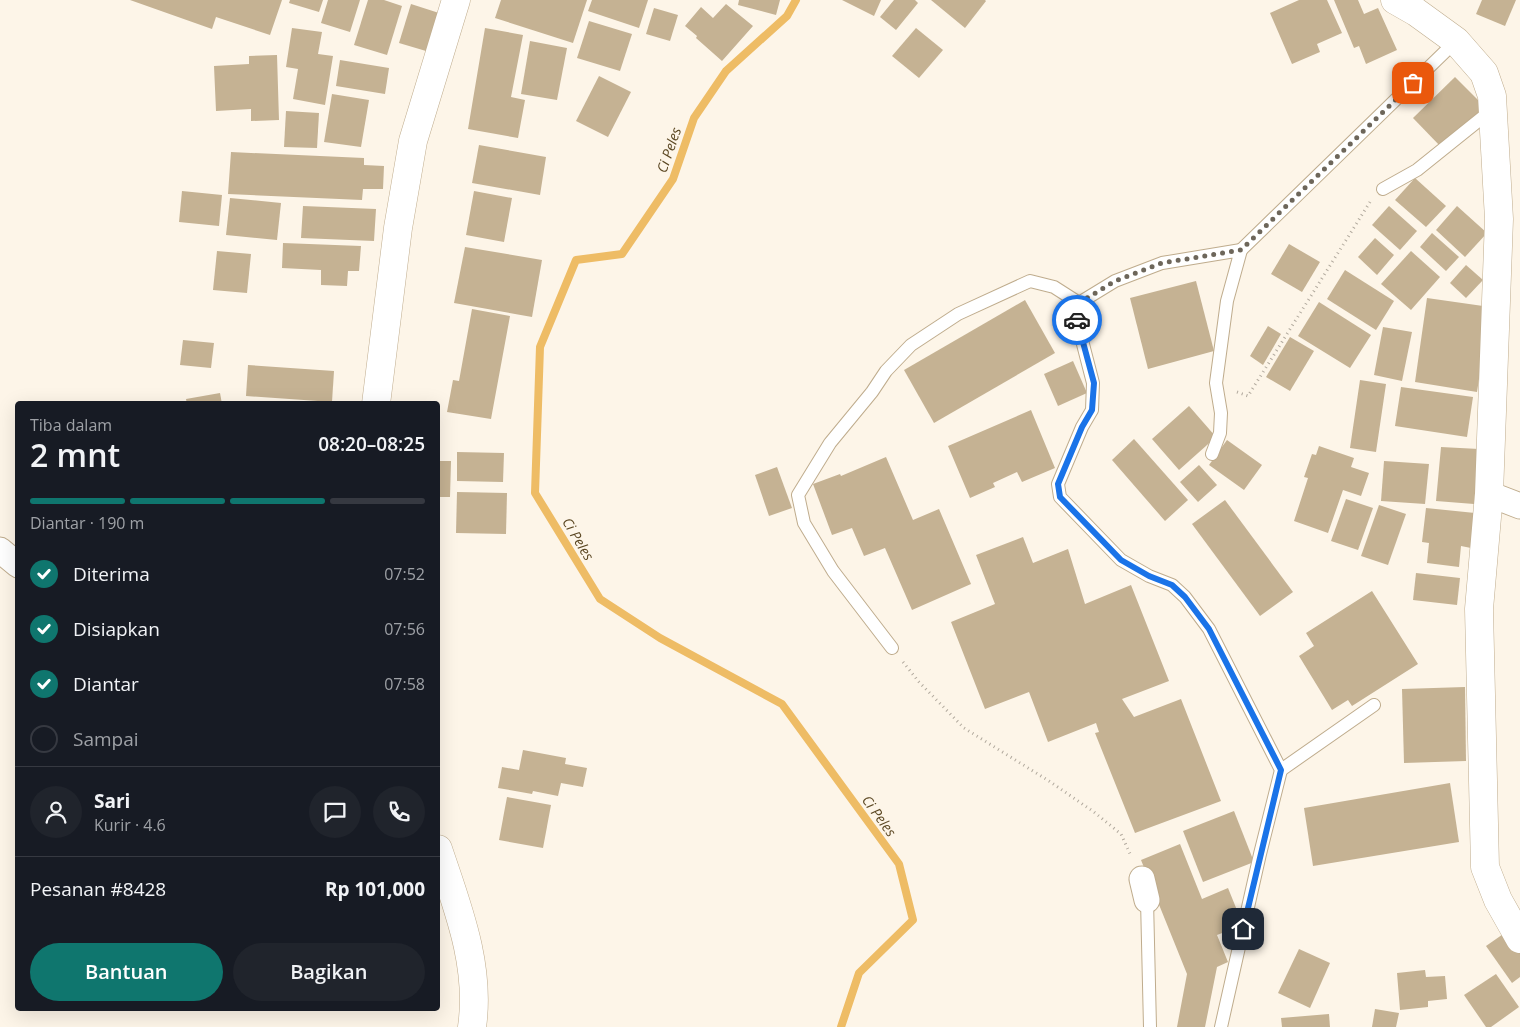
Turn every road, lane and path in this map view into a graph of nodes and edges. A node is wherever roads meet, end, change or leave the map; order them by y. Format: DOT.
graph roads {
  1 [pos="456,0"];
  2 [pos="1395,0"];
  3 [pos="1456,41"];
  4 [pos="1492,109"];
  5 [pos="1383,189"];
  6 [pos="1241,250"];
  7 [pos="1079,303"];
  8 [pos="1216,383"];
  9 [pos="376,401"];
  10 [pos="1212,454"];
  11 [pos="1490,494"];
  12 [pos="1520,506"];
  13 [pos="0,550"];
  14 [pos="15,562"];
  15 [pos="892,648"];
  16 [pos="1374,706"];
  17 [pos="1281,770"];
  18 [pos="440,855"];
  19 [pos="1144,890"];
  20 [pos="1520,939"];
  21 [pos="472,1027"];
  22 [pos="1150,1027"];
  23 [pos="1221,1027"];
  1 -- 9 [label="main road"];
  2 -- 3 [label="main road"];
  3 -- 4 [label="main road"];
  3 -- 6 [label="lane"];
  4 -- 5 [label="lane"];
  4 -- 11 [label="main road"];
  5 -- 8 [label="path"];
  6 -- 7 [label="lane"];
  6 -- 8 [label="lane"];
  7 -- 15 [label="lane"];
  7 -- 17 [label="lane"];
  8 -- 10 [label="lane"];
  11 -- 12 [label="street"];
  11 -- 20 [label="main road"];
  13 -- 14 [label="street"];
  15 -- 19 [label="path"];
  16 -- 17 [label="lane"];
  17 -- 23 [label="lane"];
  18 -- 21 [label="main road"];
  19 -- 22 [label="lane"];
}
